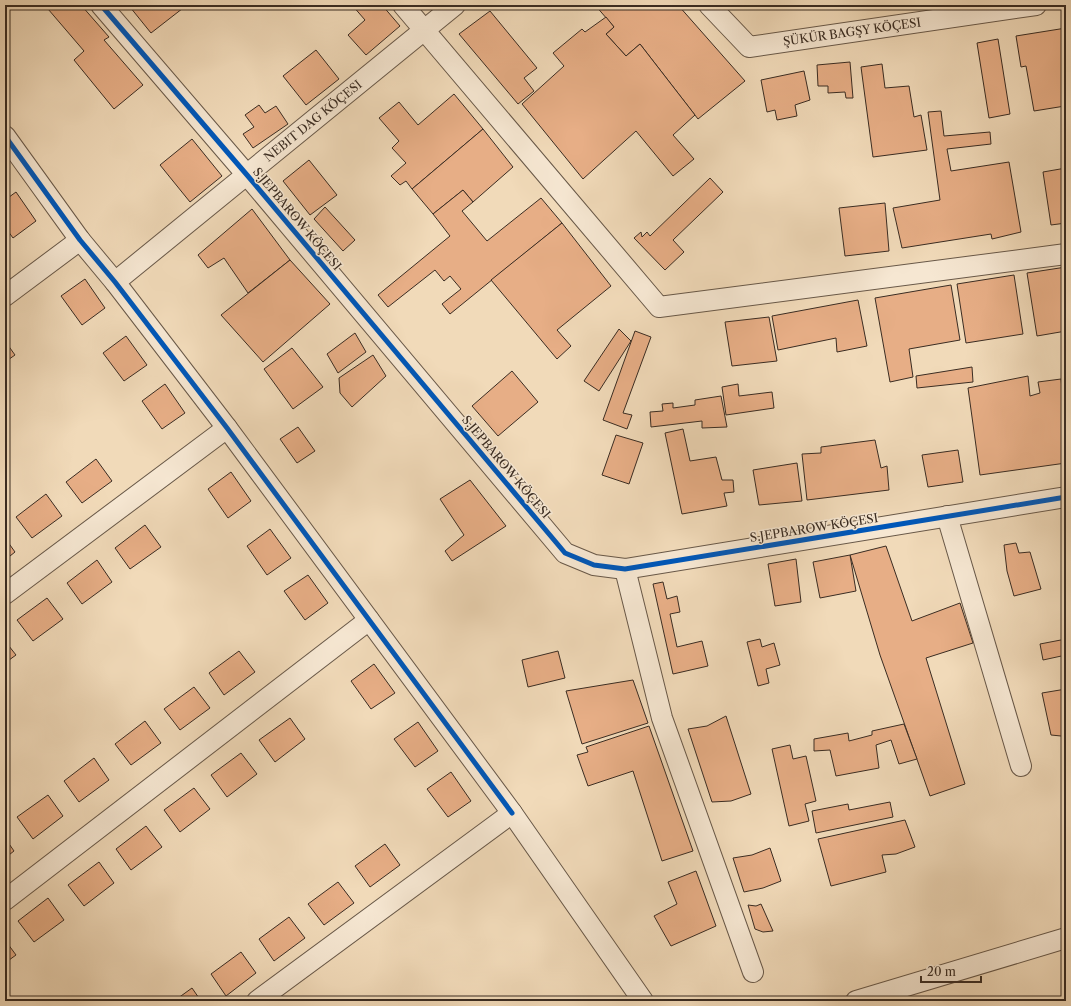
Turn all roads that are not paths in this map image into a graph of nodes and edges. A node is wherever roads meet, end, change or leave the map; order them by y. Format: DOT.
graph roads {
  1 [pos="101,5"];
  2 [pos="403,5"];
  3 [pos="455,5"];
  4 [pos="709,5"];
  5 [pos="1036,5"];
  6 [pos="424,30"];
  7 [pos="5,136"];
  8 [pos="247,175"];
  9 [pos="80,240"];
  10 [pos="1066,254"];
  11 [pos="115,282"];
  12 [pos="5,296"];
  13 [pos="227,428"];
  14 [pos="1066,497"];
  15 [pos="948,516"];
  16 [pos="625,569"];
  17 [pos="5,594"];
  18 [pos="370,620"];
  19 [pos="1021,766"];
  20 [pos="512,813"];
  21 [pos="5,900"];
  22 [pos="1066,938"];
  23 [pos="753,972"];
  24 [pos="257,1001"];
  25 [pos="643,1001"];
  26 [pos="856,1001"];
  1 -- 8 [label="street, S.JEPBAROW KÖÇESI"];
  2 -- 6 [label="street"];
  3 -- 6 [label="street, NEBIT DAG KÖÇESI"];
  4 -- 5 [label="street, ŞÜKÜR BAGŞY KÖÇESI"];
  6 -- 8 [label="street, NEBIT DAG KÖÇESI"];
  6 -- 10 [label="street"];
  7 -- 9 [label="street"];
  8 -- 11 [label="street, NEBIT DAG KÖÇESI"];
  8 -- 16 [label="street, S.JEPBAROW KÖÇESI"];
  9 -- 11 [label="street"];
  9 -- 12 [label="street"];
  11 -- 13 [label="street"];
  13 -- 17 [label="street"];
  13 -- 18 [label="street"];
  14 -- 15 [label="street, S.JEPBAROW KÖÇESI"];
  15 -- 16 [label="street, S.JEPBAROW KÖÇESI"];
  15 -- 19 [label="street"];
  16 -- 23 [label="street"];
  18 -- 20 [label="street"];
  18 -- 21 [label="street"];
  20 -- 24 [label="street"];
  20 -- 25 [label="street"];
  22 -- 26 [label="street"];
}
